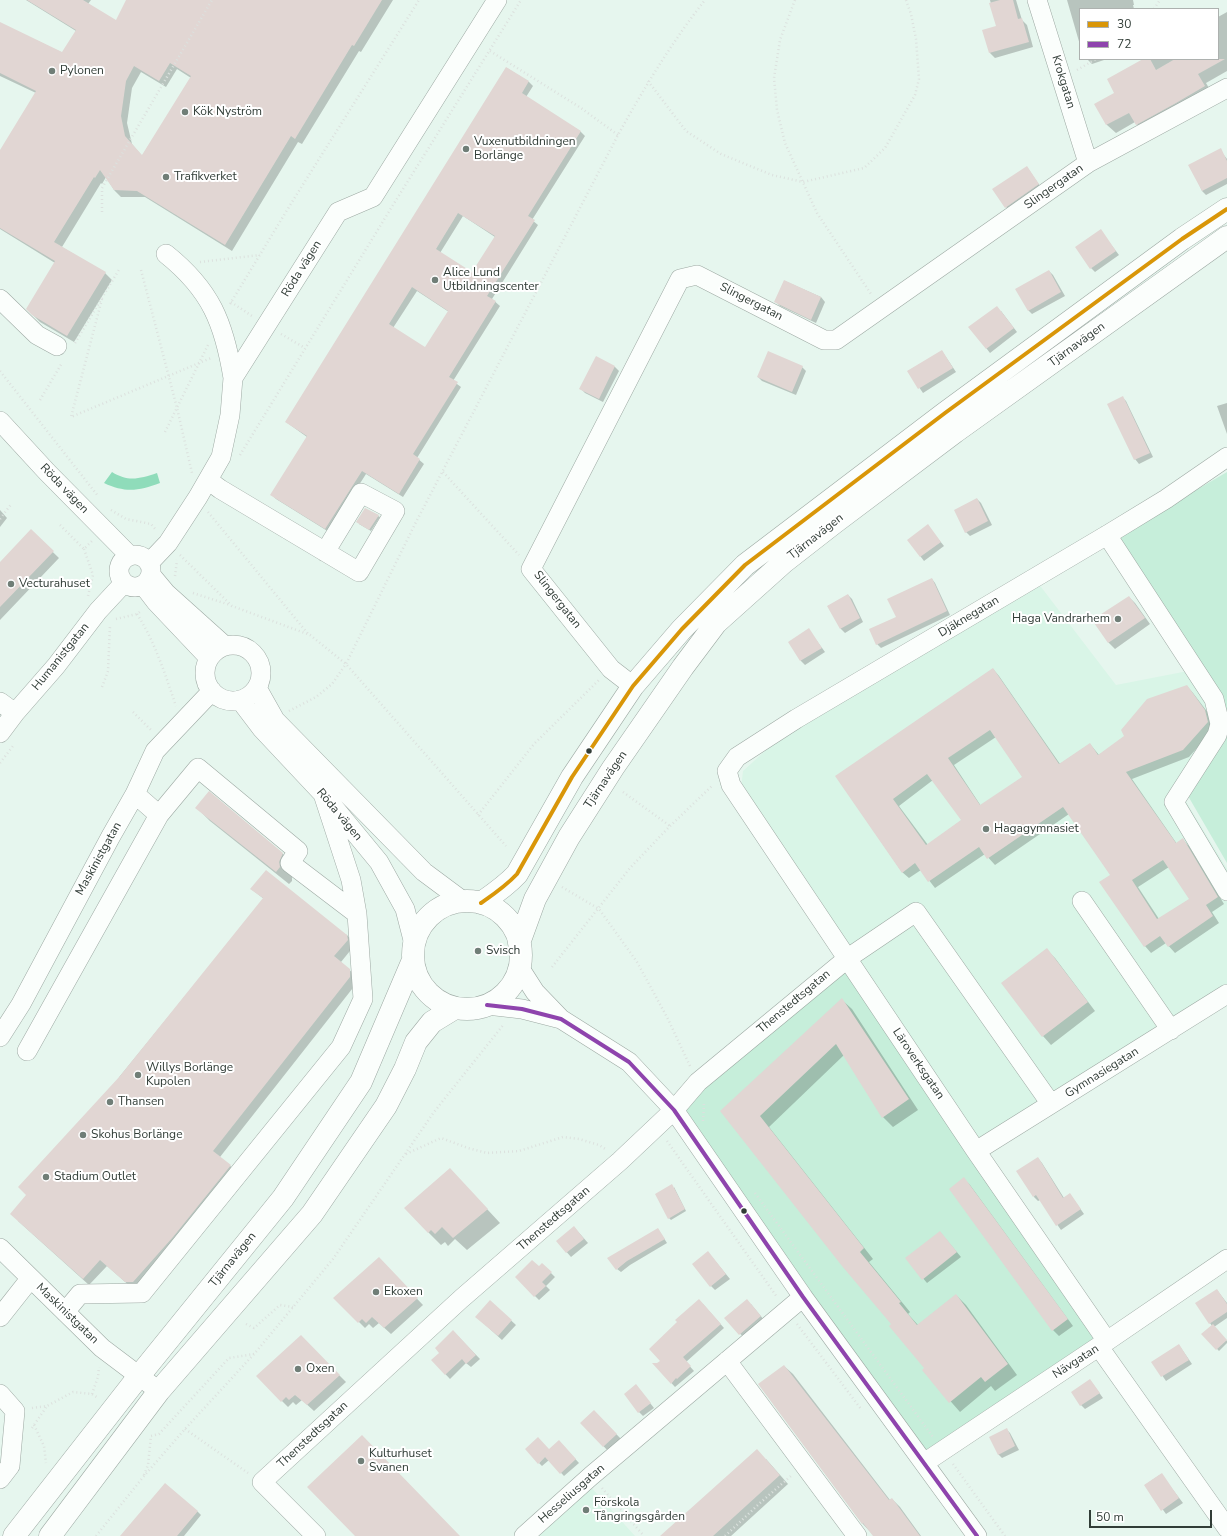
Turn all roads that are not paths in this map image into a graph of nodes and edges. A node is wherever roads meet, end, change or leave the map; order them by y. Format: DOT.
graph roads {
  1 [pos="497,0"];
  2 [pos="1038,0"];
  3 [pos="1227,88"];
  4 [pos="1088,163"];
  5 [pos="1227,209"];
  6 [pos="1227,237"];
  7 [pos="172,260"];
  8 [pos="0,299"];
  9 [pos="65,351"];
  10 [pos="232,378"];
  11 [pos="0,421"];
  12 [pos="0,433"];
  13 [pos="1227,457"];
  14 [pos="38,468"];
  15 [pos="208,480"];
  16 [pos="1107,535"];
  17 [pos="325,552"];
  18 [pos="126,559"];
  19 [pos="148,575"];
  20 [pos="124,583"];
  21 [pos="165,594"];
  22 [pos="225,646"];
  23 [pos="209,658"];
  24 [pos="633,686"];
  25 [pos="257,688"];
  26 [pos="212,691"];
  27 [pos="240,700"];
  28 [pos="7,708"];
  29 [pos="7,739"];
  30 [pos="729,778"];
  31 [pos="136,794"];
  32 [pos="323,794"];
  33 [pos="159,815"];
  34 [pos="1227,891"];
  35 [pos="1082,901"];
  36 [pos="472,902"];
  37 [pos="357,914"];
  38 [pos="519,943"];
  39 [pos="414,952"];
  40 [pos="848,958"];
  41 [pos="519,967"];
  42 [pos="1227,994"];
  43 [pos="21,1004"];
  44 [pos="487,1005"];
  45 [pos="455,1008"];
  46 [pos="561,1019"];
  47 [pos="45,1020"];
  48 [pos="1171,1030"];
  49 [pos="0,1037"];
  50 [pos="27,1051"];
  51 [pos="1051,1104"];
  52 [pos="674,1110"];
  53 [pos="976,1151"];
  54 [pos="0,1248"];
  55 [pos="1227,1259"];
  56 [pos="30,1279"];
  57 [pos="803,1297"];
  58 [pos="65,1312"];
  59 [pos="0,1317"];
  60 [pos="1103,1344"];
  61 [pos="727,1361"];
  62 [pos="139,1376"];
  63 [pos="159,1391"];
  64 [pos="0,1394"];
  65 [pos="924,1463"];
  66 [pos="0,1479"];
  67 [pos="1227,1529"];
  68 [pos="14,1536"];
  69 [pos="50,1536"];
  70 [pos="316,1536"];
  71 [pos="524,1536"];
  72 [pos="857,1536"];
  73 [pos="977,1536"];
  74 [pos="1220,1536"];
  1 -- 10 [label="street, Röda vägen"];
  2 -- 4 [label="street, Krokgatan"];
  3 -- 4 [label="street, Slingergatan"];
  4 -- 24 [label="street, Slingergatan"];
  5 -- 24 [label="highway, Tjärnavägen"];
  6 -- 38 [label="highway, Tjärnavägen"];
  7 -- 10 [label="street"];
  8 -- 9 [label="street"];
  10 -- 15 [label="street"];
  11 -- 14 [label="street, Röda vägen"];
  12 -- 14 [label="street, Röda vägen"];
  13 -- 16 [label="street, Djäknegatan"];
  14 -- 18 [label="street, Röda vägen"];
  15 -- 17 [label="street"];
  15 -- 19 [label="street"];
  16 -- 30 [label="street, Djäknegatan"];
  16 -- 34 [label="street"];
  18 -- 19 [label="street"];
  18 -- 20 [label="street"];
  19 -- 20 [label="street"];
  19 -- 21 [label="street"];
  20 -- 28 [label="street, Humanistgatan"];
  21 -- 22 [label="street"];
  21 -- 23 [label="street"];
  22 -- 23 [label="street"];
  22 -- 25 [label="street"];
  23 -- 26 [label="street"];
  24 -- 36 [label="highway, Tjärnavägen"];
  25 -- 27 [label="street"];
  25 -- 36 [label="street, Röda vägen"];
  26 -- 27 [label="street"];
  26 -- 31 [label="street, Maskinistgatan"];
  27 -- 32 [label="street, Röda vägen"];
  28 -- 29 [label="street, Humanistgatan"];
  30 -- 40 [label="street, Läroverksgatan"];
  31 -- 33 [label="street"];
  31 -- 43 [label="street, Maskinistgatan"];
  32 -- 37 [label="street"];
  32 -- 39 [label="street, Röda vägen"];
  33 -- 37 [label="street"];
  33 -- 47 [label="street"];
  35 -- 48 [label="street"];
  36 -- 38 [label="highway"];
  36 -- 39 [label="highway"];
  37 -- 58 [label="street"];
  38 -- 41 [label="highway"];
  39 -- 45 [label="highway"];
  39 -- 62 [label="highway, Tjärnavägen"];
  40 -- 51 [label="street, Thenstedtsgatan"];
  40 -- 52 [label="street, Thenstedtsgatan"];
  40 -- 53 [label="street, Läroverksgatan"];
  41 -- 44 [label="highway"];
  41 -- 46 [label="street"];
  42 -- 48 [label="street, Gymnasiegatan"];
  43 -- 47 [label="street"];
  43 -- 49 [label="street, Maskinistgatan"];
  44 -- 45 [label="highway"];
  44 -- 46 [label="street"];
  45 -- 63 [label="highway"];
  46 -- 52 [label="street"];
  47 -- 50 [label="street"];
  48 -- 51 [label="street, Gymnasiegatan"];
  51 -- 53 [label="street, Gymnasiegatan"];
  52 -- 57 [label="street"];
  52 -- 70 [label="street, Thenstedtsgatan"];
  53 -- 60 [label="street, Läroverksgatan"];
  54 -- 56 [label="street, Maskinistgatan"];
  55 -- 60 [label="street, Nävgatan"];
  56 -- 58 [label="street, Maskinistgatan"];
  56 -- 59 [label="street"];
  57 -- 61 [label="street, Hesseliusgatan"];
  57 -- 65 [label="street"];
  58 -- 62 [label="street, Maskinistgatan"];
  60 -- 65 [label="street, Nävgatan"];
  60 -- 67 [label="street, Läroverksgatan"];
  61 -- 71 [label="street, Hesseliusgatan"];
  61 -- 72 [label="street"];
  62 -- 63 [label="street, Maskinistgatan"];
  62 -- 68 [label="highway, Tjärnavägen"];
  63 -- 69 [label="highway"];
  64 -- 66 [label="street"];
  65 -- 73 [label="street"];
  67 -- 74 [label="street"];
}
